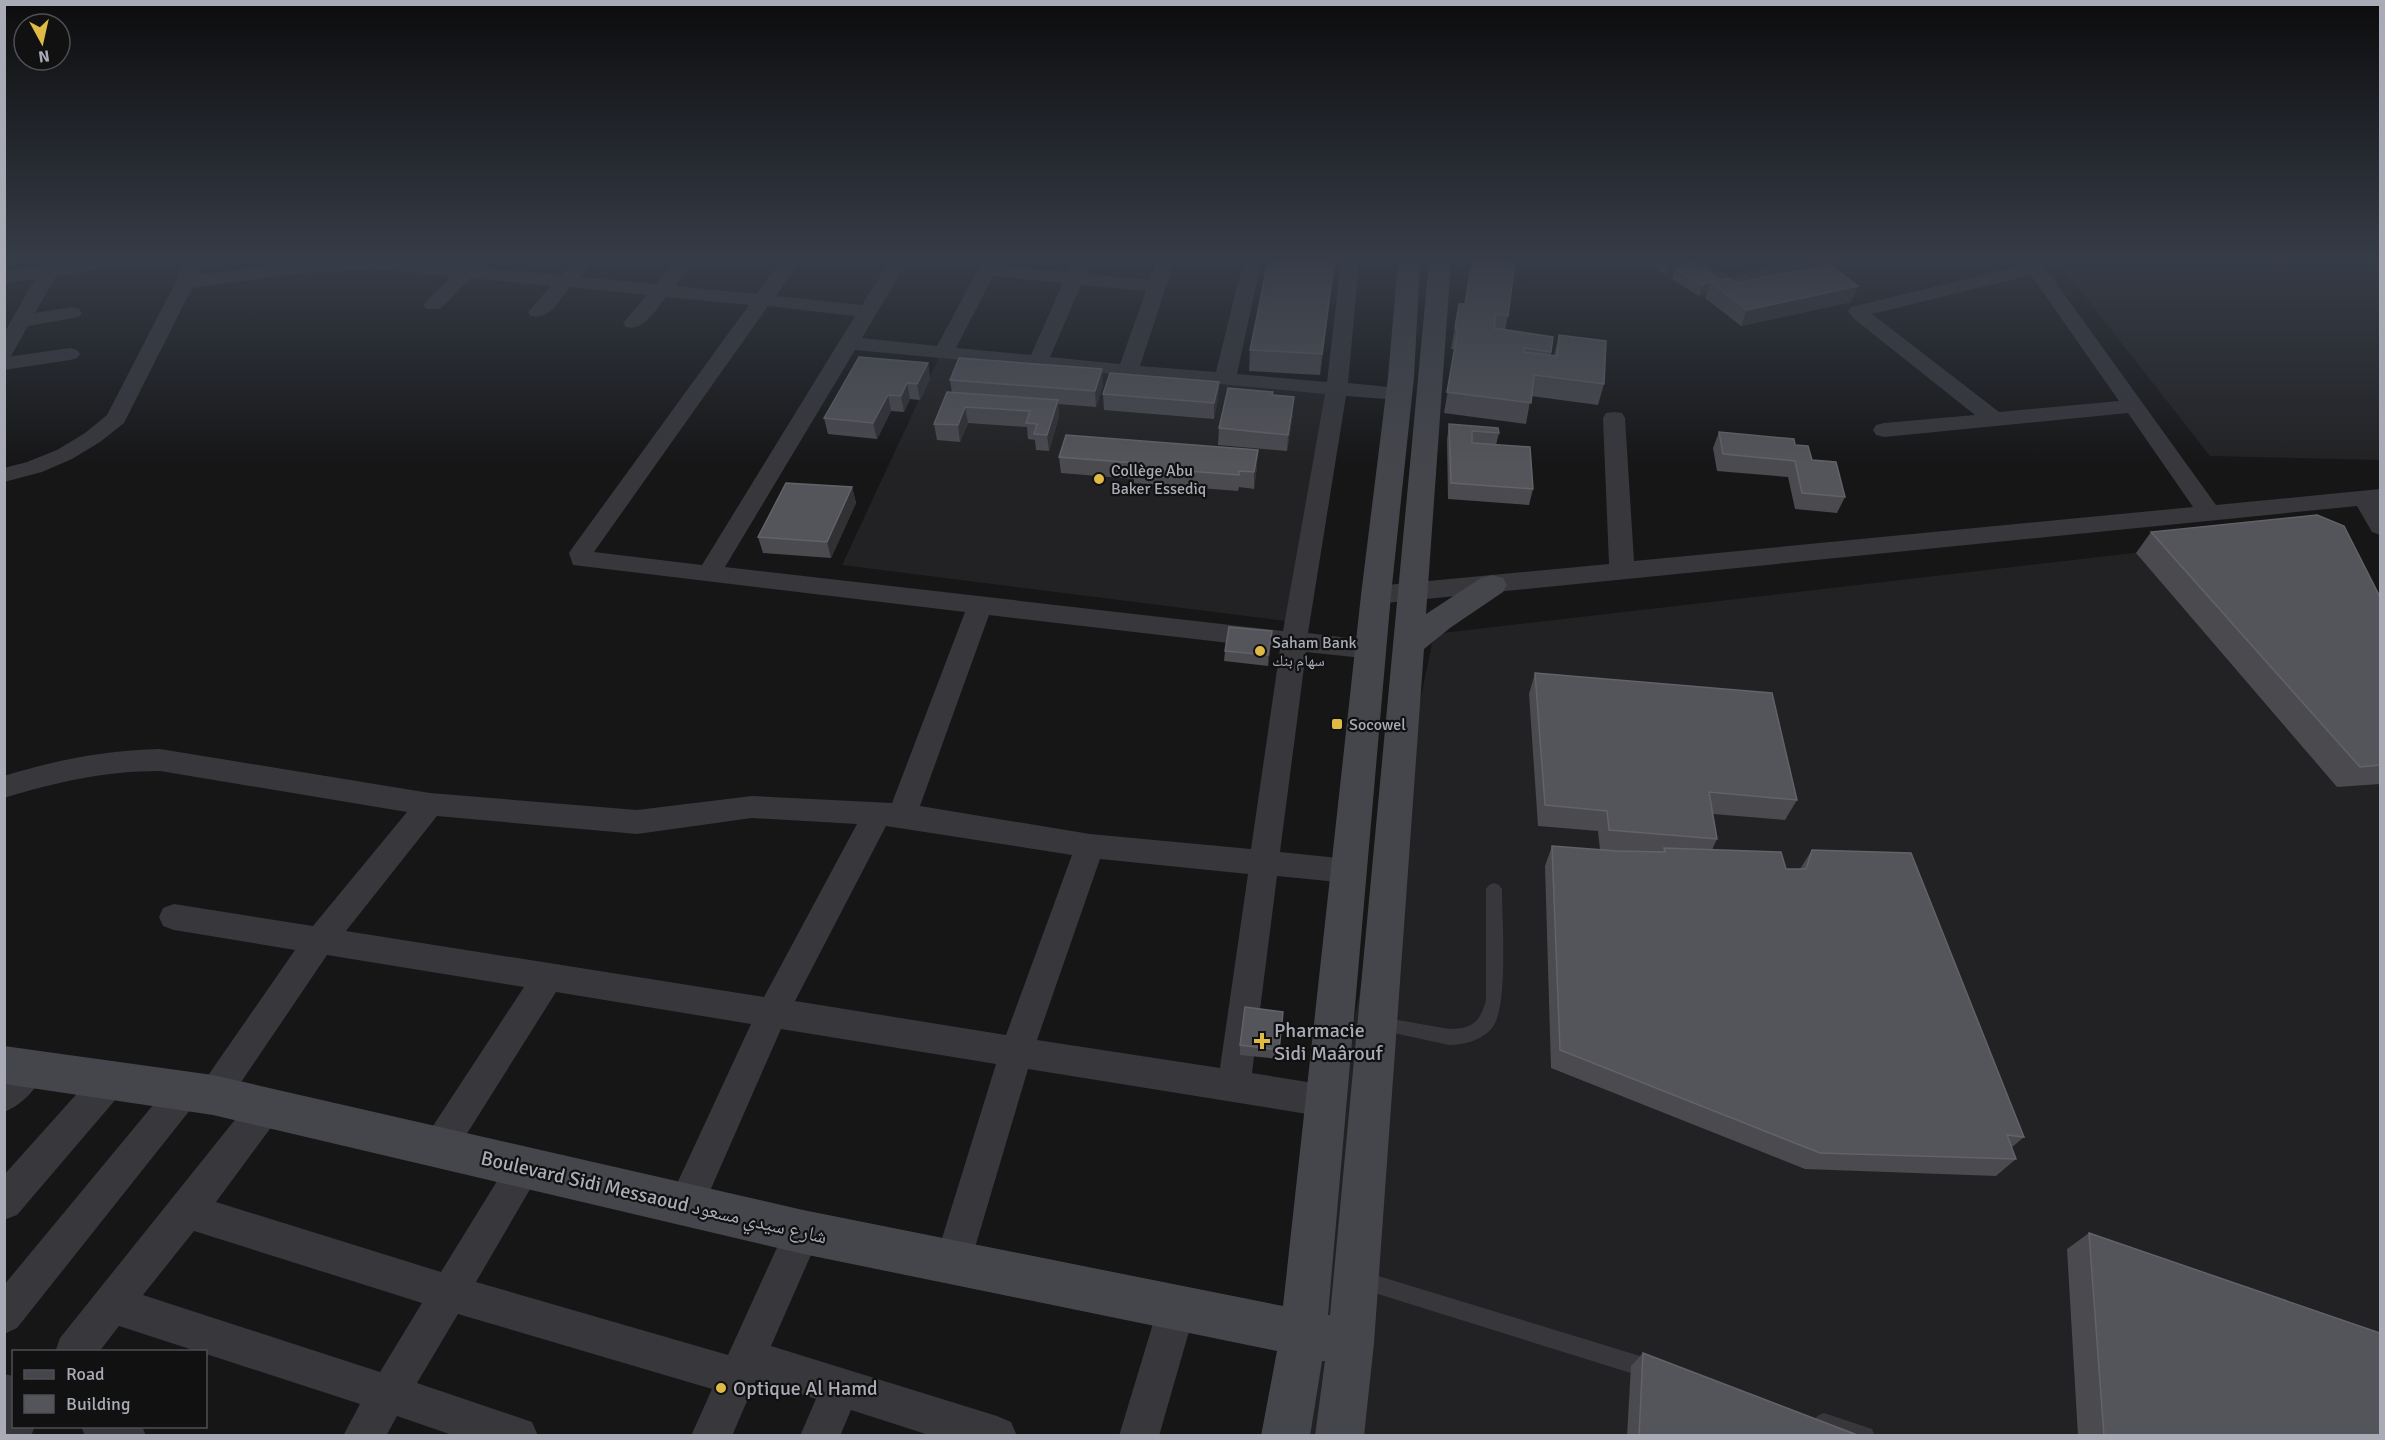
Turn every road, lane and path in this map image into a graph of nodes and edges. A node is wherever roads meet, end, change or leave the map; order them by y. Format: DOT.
graph roads {
  1 [pos="17,329"];
  2 [pos="161,329"];
  3 [pos="741,329"];
  4 [pos="857,329"];
  5 [pos="956,329"];
  6 [pos="1053,329"];
  7 [pos="1142,329"];
  8 [pos="1236,329"];
  9 [pos="1343,329"];
  10 [pos="1404,329"];
  11 [pos="1434,329"];
  12 [pos="1879,329"];
  13 [pos="2079,329"];
  14 [pos="849,342"];
  15 [pos="4,352"];
  16 [pos="944,352"];
  17 [pos="70,354"];
  18 [pos="1038,362"];
  19 [pos="4,364"];
  20 [pos="1128,371"];
  21 [pos="1225,379"];
  22 [pos="1337,388"];
  23 [pos="1399,394"];
  24 [pos="2133,406"];
  25 [pos="1614,418"];
  26 [pos="1994,419"];
  27 [pos="1884,430"];
  28 [pos="4,475"];
  29 [pos="2373,497"];
  30 [pos="2209,512"];
  31 [pos="2380,527"];
  32 [pos="1622,572"];
  33 [pos="710,573"];
  34 [pos="1492,585"];
  35 [pos="1411,591"];
  36 [pos="1376,595"];
  37 [pos="980,606"];
  38 [pos="1294,642"];
  39 [pos="1389,648"];
  40 [pos="4,787"];
  41 [pos="430,804"];
  42 [pos="890,815"];
  43 [pos="1090,846"];
  44 [pos="1265,864"];
  45 [pos="1348,871"];
  46 [pos="1494,889"];
  47 [pos="174,917"];
  48 [pos="319,941"];
  49 [pos="548,978"];
  50 [pos="772,1013"];
  51 [pos="1378,1023"];
  52 [pos="1017,1050"];
  53 [pos="13,1076"];
  54 [pos="110,1081"];
  55 [pos="1234,1084"];
  56 [pos="199,1093"];
  57 [pos="1326,1101"];
  58 [pos="266,1107"];
  59 [pos="439,1148"];
  60 [pos="525,1167"];
  61 [pos="4,1202"];
  62 [pos="686,1203"];
  63 [pos="187,1211"];
  64 [pos="803,1232"];
  65 [pos="954,1261"];
  66 [pos="1356,1278"];
  67 [pos="449,1293"];
  68 [pos="111,1304"];
  69 [pos="1178,1308"];
  70 [pos="4,1316"];
  71 [pos="1303,1335"];
  72 [pos="1351,1343"];
  73 [pos="76,1350"];
  74 [pos="743,1368"];
  75 [pos="1672,1376"];
  76 [pos="840,1387"];
  77 [pos="389,1395"];
  78 [pos="1808,1418"];
  79 [pos="932,1426"];
  80 [pos="106,1428"];
  81 [pos="126,1436"];
  82 [pos="363,1436"];
  83 [pos="518,1436"];
  84 [pos="711,1436"];
  85 [pos="820,1436"];
  86 [pos="997,1436"];
  87 [pos="1139,1436"];
  88 [pos="1285,1436"];
  89 [pos="1339,1436"];
  90 [pos="1864,1436"];
  1 -- 15 [label="street"];
  2 -- 28 [label="street"];
  3 -- 33 [label="street"];
  4 -- 14 [label="street"];
  5 -- 16 [label="street"];
  6 -- 18 [label="street"];
  7 -- 20 [label="street"];
  8 -- 21 [label="street"];
  9 -- 22 [label="street"];
  10 -- 23 [label="street"];
  11 -- 35 [label="street"];
  12 -- 26 [label="street"];
  13 -- 24 [label="street"];
  14 -- 16 [label="street"];
  14 -- 33 [label="street"];
  16 -- 18 [label="street"];
  17 -- 19 [label="street"];
  18 -- 20 [label="street"];
  20 -- 21 [label="street"];
  21 -- 22 [label="street"];
  22 -- 23 [label="street"];
  22 -- 38 [label="street"];
  23 -- 36 [label="street"];
  24 -- 26 [label="street"];
  24 -- 30 [label="street"];
  25 -- 32 [label="street"];
  26 -- 27 [label="street"];
  29 -- 30 [label="street"];
  29 -- 31 [label="street"];
  30 -- 32 [label="street"];
  32 -- 34 [label="street"];
  33 -- 37 [label="street"];
  34 -- 35 [label="street"];
  34 -- 39 [label="street"];
  35 -- 36 [label="street"];
  35 -- 39 [label="street"];
  36 -- 39 [label="street"];
  37 -- 38 [label="street"];
  37 -- 42 [label="street"];
  38 -- 39 [label="street"];
  38 -- 44 [label="street"];
  39 -- 45 [label="street"];
  39 -- 51 [label="street"];
  40 -- 41 [label="street"];
  41 -- 42 [label="street"];
  41 -- 48 [label="street"];
  42 -- 43 [label="street"];
  42 -- 50 [label="street"];
  43 -- 44 [label="street"];
  43 -- 52 [label="street"];
  44 -- 45 [label="street"];
  44 -- 55 [label="street"];
  45 -- 57 [label="street"];
  46 -- 51 [label="lane"];
  47 -- 48 [label="street"];
  48 -- 49 [label="street"];
  48 -- 56 [label="street"];
  49 -- 50 [label="street"];
  49 -- 59 [label="street"];
  50 -- 52 [label="street"];
  50 -- 62 [label="street"];
  51 -- 66 [label="street"];
  52 -- 55 [label="street"];
  52 -- 65 [label="street"];
  53 -- 54 [label="street, Boulevard Sidi Messaoud شارع سيدي مسعود"];
  54 -- 56 [label="street, Boulevard Sidi Messaoud شارع سيدي مسعود"];
  54 -- 61 [label="street"];
  55 -- 57 [label="street"];
  56 -- 58 [label="street, Boulevard Sidi Messaoud شارع سيدي مسعود"];
  56 -- 70 [label="street"];
  57 -- 71 [label="street"];
  58 -- 59 [label="street, Boulevard Sidi Messaoud شارع سيدي مسعود"];
  58 -- 63 [label="street"];
  59 -- 60 [label="street, Boulevard Sidi Messaoud شارع سيدي مسعود"];
  60 -- 62 [label="street, Boulevard Sidi Messaoud شارع سيدي مسعود"];
  60 -- 67 [label="street"];
  62 -- 64 [label="street, Boulevard Sidi Messaoud شارع سيدي مسعود"];
  63 -- 67 [label="street"];
  63 -- 68 [label="street"];
  64 -- 65 [label="street, Boulevard Sidi Messaoud شارع سيدي مسعود"];
  64 -- 74 [label="street"];
  65 -- 69 [label="street, Boulevard Sidi Messaoud شارع سيدي مسعود"];
  66 -- 72 [label="street"];
  66 -- 75 [label="lane"];
  67 -- 74 [label="street"];
  67 -- 77 [label="street"];
  68 -- 73 [label="street"];
  68 -- 77 [label="street"];
  69 -- 71 [label="street, Boulevard Sidi Messaoud شارع سيدي مسعود"];
  69 -- 87 [label="street"];
  71 -- 72 [label="street, Boulevard Sidi Messaoud شارع سيدي مسعود"];
  71 -- 88 [label="street"];
  72 -- 89 [label="street"];
  74 -- 76 [label="street"];
  74 -- 84 [label="street"];
  76 -- 79 [label="street"];
  76 -- 85 [label="street"];
  77 -- 82 [label="street"];
  77 -- 83 [label="street"];
  78 -- 90 [label="lane"];
  79 -- 86 [label="street"];
  80 -- 81 [label="street"];
}
